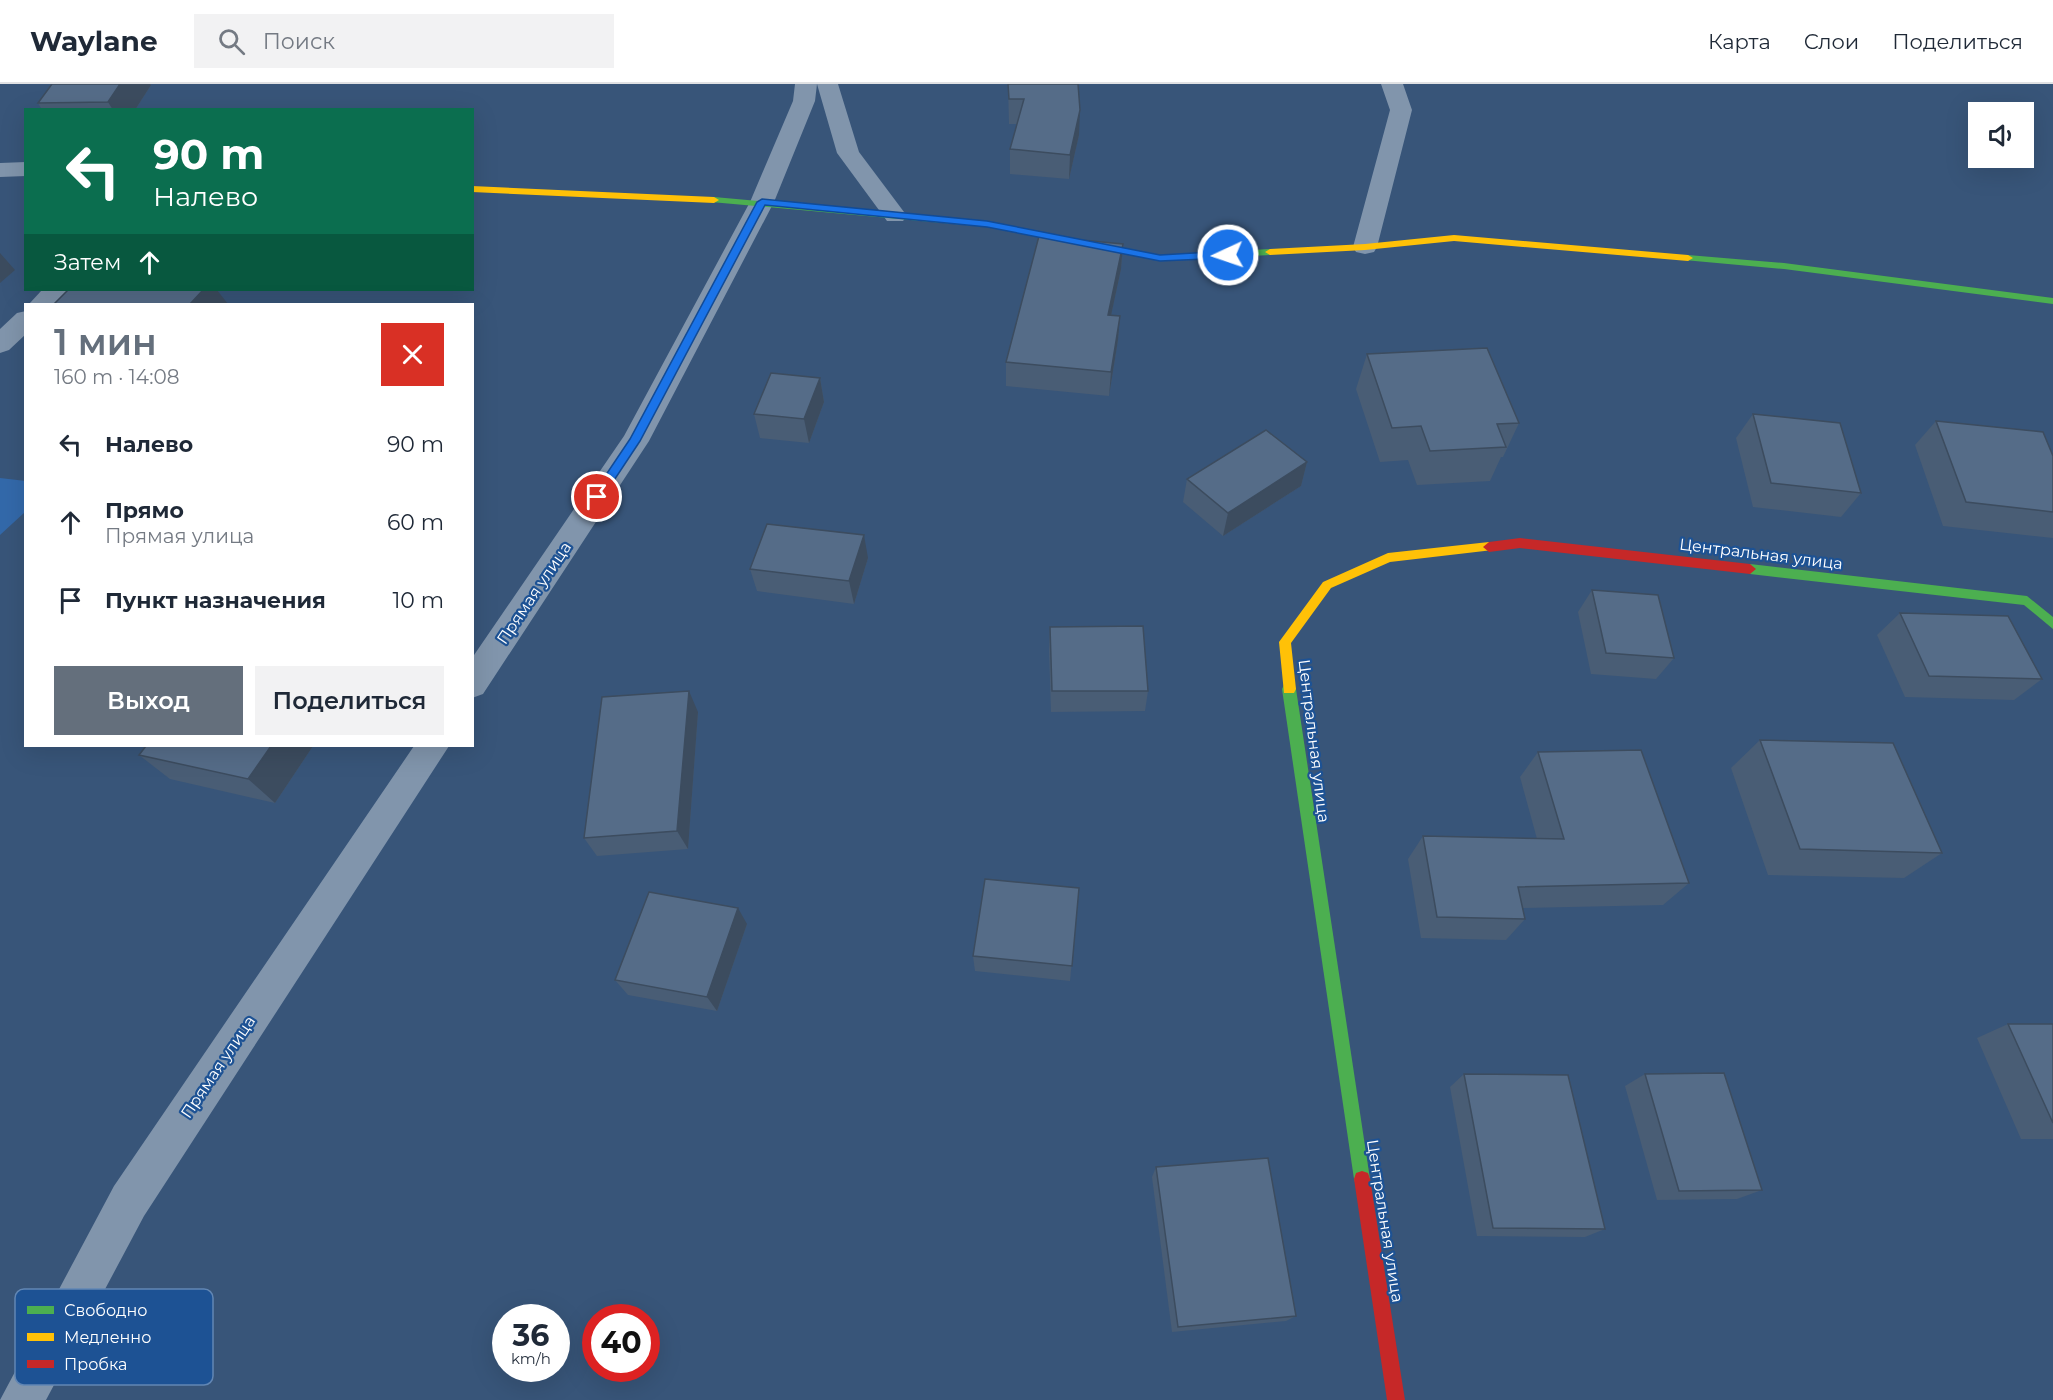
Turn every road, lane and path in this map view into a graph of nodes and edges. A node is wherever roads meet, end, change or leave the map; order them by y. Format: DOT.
graph roads {
  1 [pos="806,84"];
  2 [pos="826,84"];
  3 [pos="1392,84"];
  4 [pos="24,169"];
  5 [pos="0,170"];
  6 [pos="474,189"];
  7 [pos="762,202"];
  8 [pos="895,216"];
  9 [pos="1365,247"];
  10 [pos="55,291"];
  11 [pos="2053,301"];
  12 [pos="41,303"];
  13 [pos="24,321"];
  14 [pos="0,344"];
  15 [pos="2053,624"];
  16 [pos="474,682"];
  17 [pos="431,747"];
  18 [pos="82,1289"];
  19 [pos="30,1385"];
  20 [pos="22,1400"];
  21 [pos="1396,1400"];
  1 -- 7 [label="street, Прямая улица"];
  2 -- 8 [label="street"];
  3 -- 9 [label="street"];
  4 -- 5 [label="street"];
  6 -- 7 [label="street"];
  7 -- 8 [label="street"];
  7 -- 16 [label="street, Прямая улица"];
  8 -- 9 [label="street"];
  9 -- 11 [label="street"];
  10 -- 12 [label="street"];
  13 -- 14 [label="street"];
  15 -- 21 [label="street, Центральная улица"];
  17 -- 18 [label="street, Прямая улица"];
  19 -- 20 [label="street, Прямая улица"];
}
